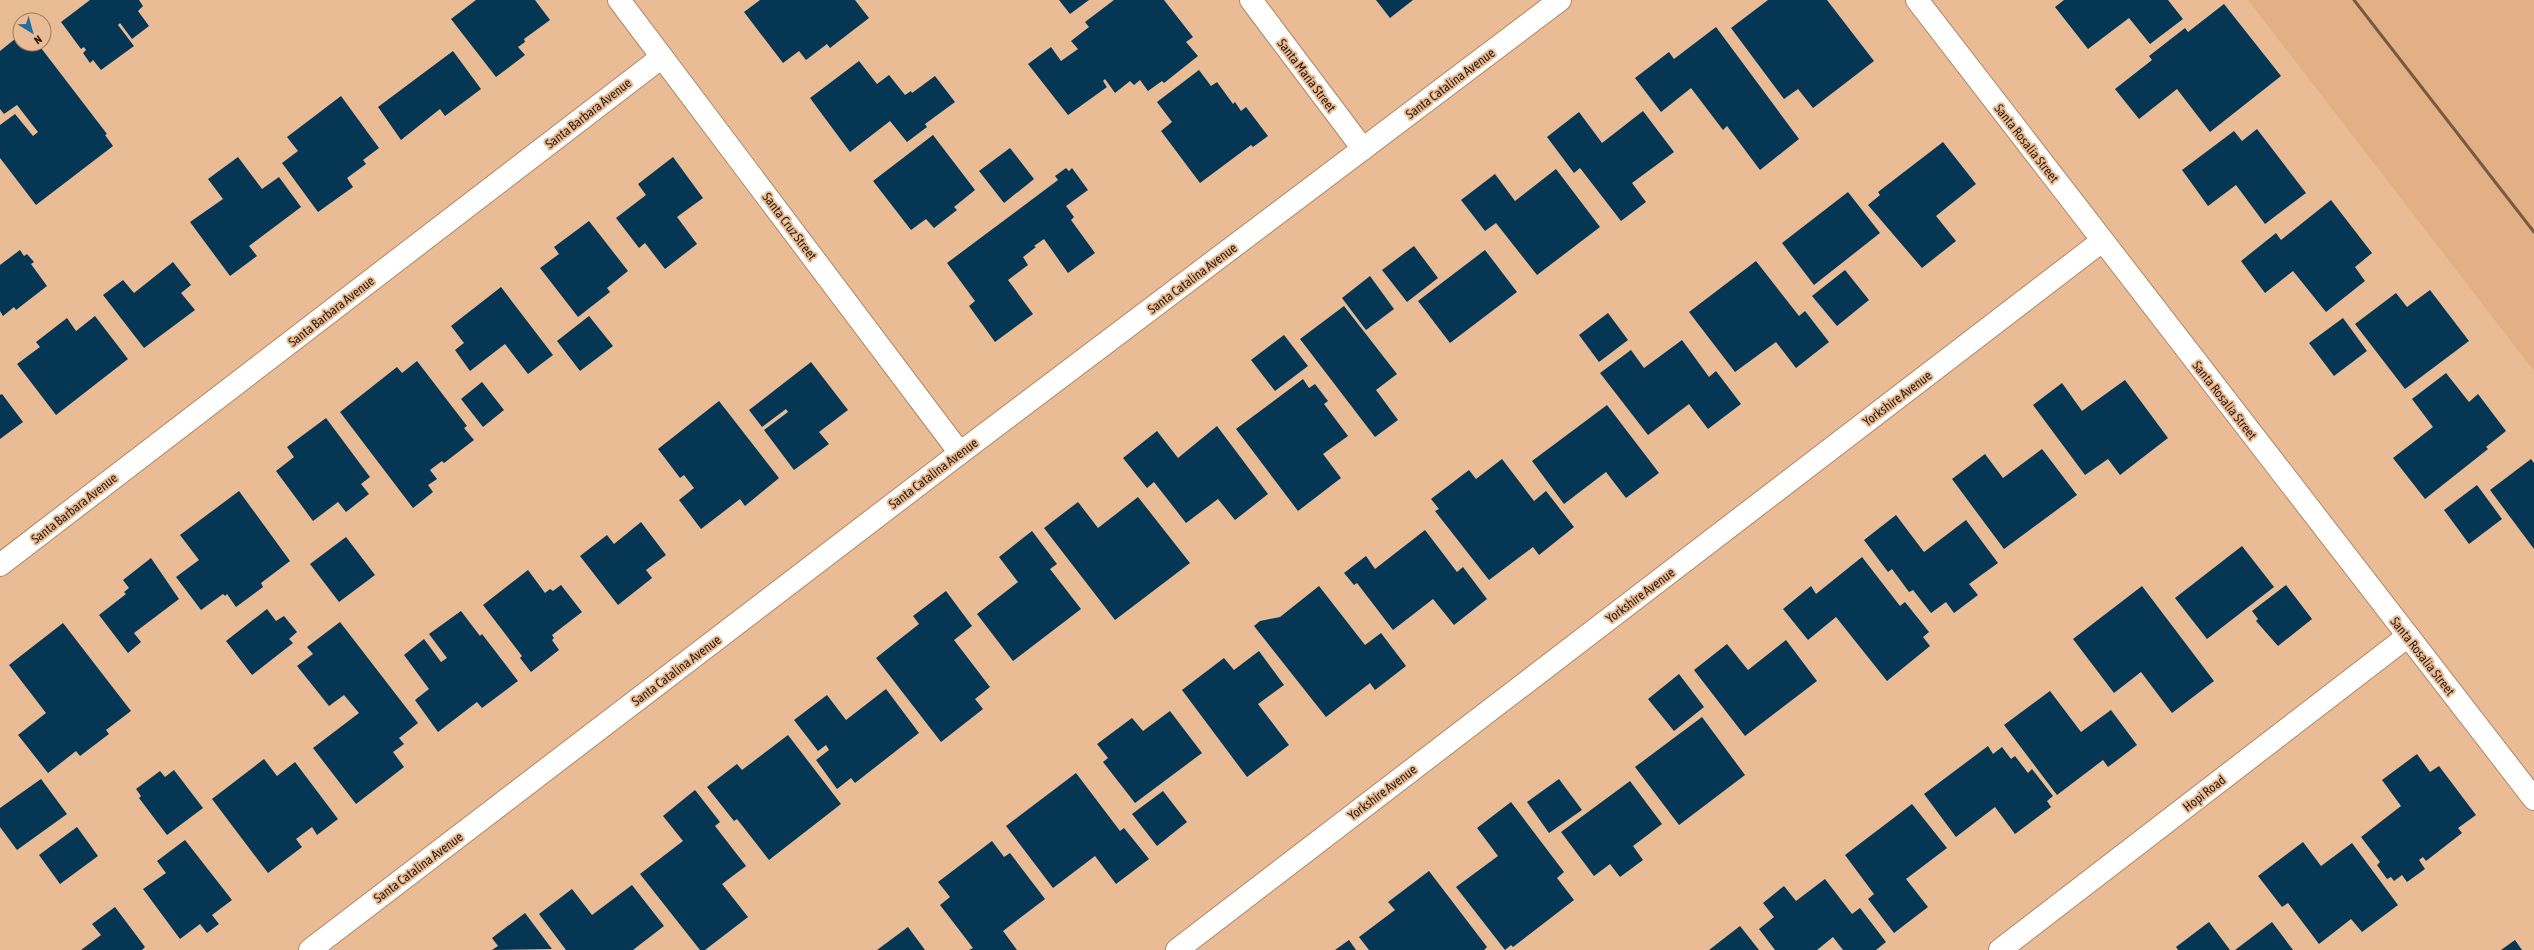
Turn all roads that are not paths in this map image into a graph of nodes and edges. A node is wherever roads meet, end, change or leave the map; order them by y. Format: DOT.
graph roads {
  1 [pos="619,0"];
  2 [pos="1251,0"];
  3 [pos="1560,0"];
  4 [pos="1917,0"];
  5 [pos="662,56"];
  6 [pos="1363,149"];
  7 [pos="2102,241"];
  8 [pos="960,453"];
  9 [pos="0,565"];
  10 [pos="2408,636"];
  11 [pos="2534,799"];
  12 [pos="310,950"];
  13 [pos="1177,950"];
  14 [pos="2000,950"];
  1 -- 5 [label="street, Santa Cruz Street"];
  2 -- 6 [label="street, Santa Maria Street"];
  3 -- 6 [label="street, Santa Catalina Avenue"];
  4 -- 7 [label="street, Santa Rosalia Street"];
  5 -- 8 [label="street, Santa Cruz Street"];
  5 -- 9 [label="street, Santa Barbara Avenue"];
  6 -- 8 [label="street, Santa Catalina Avenue"];
  7 -- 10 [label="street, Santa Rosalia Street"];
  7 -- 13 [label="street, Yorkshire Avenue"];
  8 -- 12 [label="street, Santa Catalina Avenue"];
  10 -- 11 [label="street, Santa Rosalia Street"];
  10 -- 14 [label="street, Hopi Road"];
}
